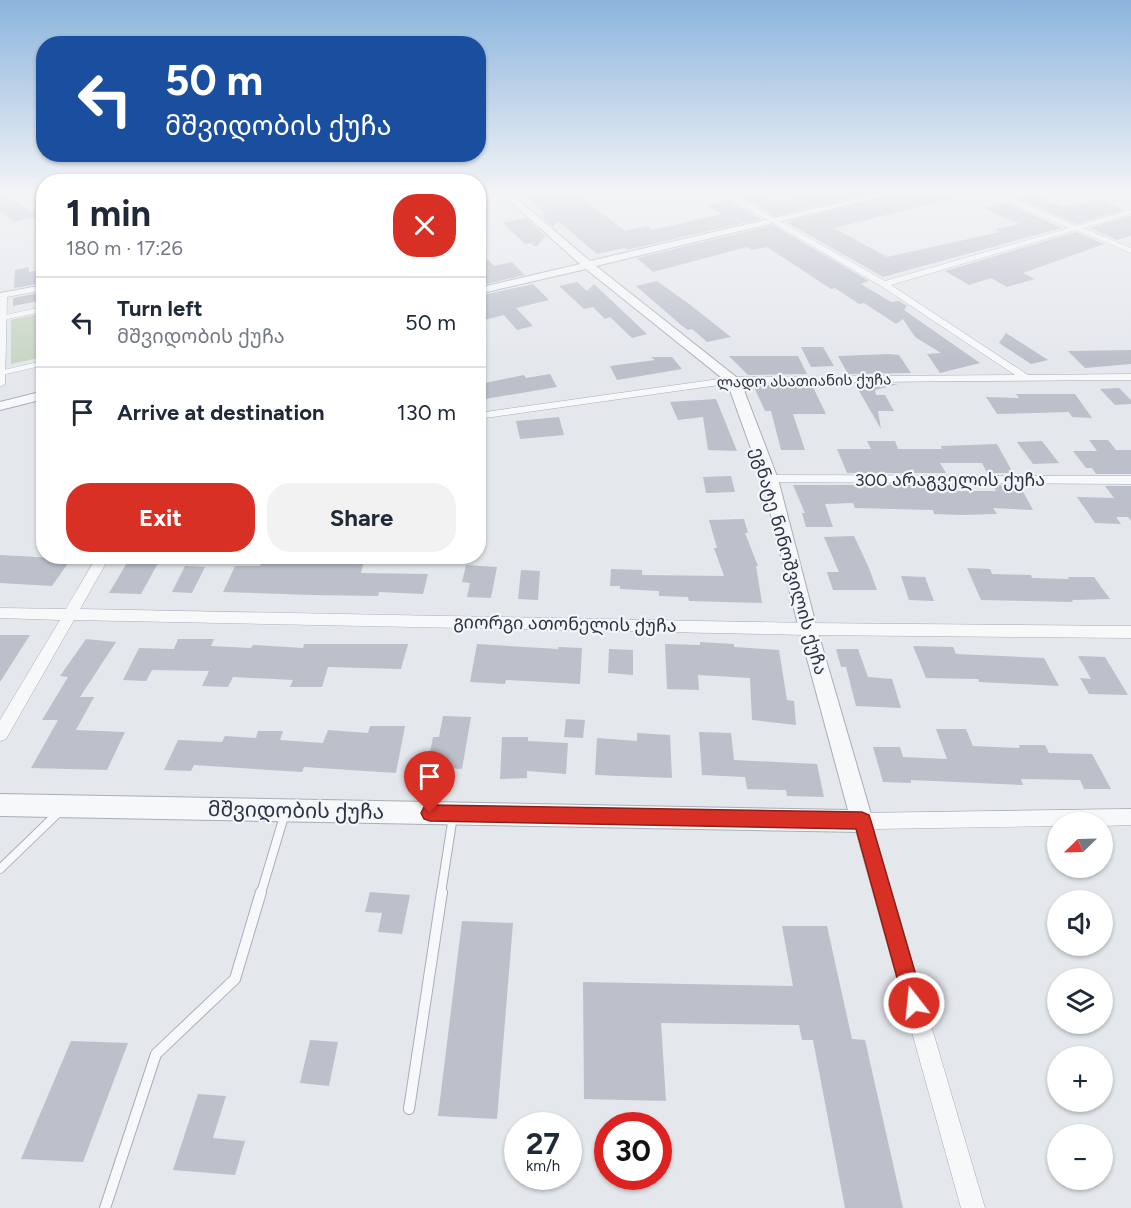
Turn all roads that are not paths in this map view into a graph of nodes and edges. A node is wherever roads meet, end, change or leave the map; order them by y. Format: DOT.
graph roads {
  1 [pos="569,248"];
  2 [pos="660,248"];
  3 [pos="821,248"];
  4 [pos="1007,248"];
  5 [pos="588,265"];
  6 [pos="884,284"];
  7 [pos="36,289"];
  8 [pos="486,289"];
  9 [pos="1,296"];
  10 [pos="36,311"];
  11 [pos="2,318"];
  12 [pos="36,365"];
  13 [pos="0,373"];
  14 [pos="1131,377"];
  15 [pos="1026,378"];
  16 [pos="733,380"];
  17 [pos="0,384"];
  18 [pos="36,397"];
  19 [pos="0,406"];
  20 [pos="486,415"];
  21 [pos="770,479"];
  22 [pos="1131,480"];
  23 [pos="99,564"];
  24 [pos="0,613"];
  25 [pos="71,614"];
  26 [pos="808,629"];
  27 [pos="1131,632"];
  28 [pos="0,734"];
  29 [pos="0,805"];
  30 [pos="65,806"];
  31 [pos="286,810"];
  32 [pos="454,814"];
  33 [pos="1131,817"];
  34 [pos="862,821"];
  35 [pos="0,869"];
  36 [pos="409,1109"];
  37 [pos="105,1208"];
  38 [pos="973,1208"];
  1 -- 5 [label="street"];
  2 -- 5 [label="street"];
  3 -- 6 [label="street"];
  4 -- 6 [label="street"];
  5 -- 8 [label="street"];
  5 -- 16 [label="street"];
  6 -- 15 [label="street"];
  7 -- 9 [label="street"];
  9 -- 11 [label="street"];
  10 -- 11 [label="lane"];
  11 -- 13 [label="street"];
  12 -- 13 [label="lane"];
  13 -- 17 [label="street"];
  14 -- 15 [label="street, ლადო ასათიანის ქუჩა"];
  15 -- 16 [label="street, ლადო ასათიანის ქუჩა"];
  16 -- 20 [label="street, ლადო ასათიანის ქუჩა"];
  16 -- 21 [label="street, ეგნატე ნინოშვილის ქუჩა"];
  18 -- 19 [label="street"];
  21 -- 22 [label="street, 300 არაგველის ქუჩა"];
  21 -- 26 [label="street, ეგნატე ნინოშვილის ქუჩა"];
  23 -- 25 [label="street"];
  24 -- 25 [label="street, გიორგი ათონელის ქუჩა"];
  25 -- 26 [label="street, გიორგი ათონელის ქუჩა"];
  25 -- 28 [label="street"];
  26 -- 27 [label="street, გიორგი ათონელის ქუჩა"];
  26 -- 34 [label="street, ეგნატე ნინოშვილის ქუჩა"];
  29 -- 30 [label="street, მშვიდობის ქუჩა"];
  30 -- 31 [label="street, მშვიდობის ქუჩა"];
  30 -- 35 [label="lane"];
  31 -- 32 [label="street, მშვიდობის ქუჩა"];
  31 -- 37 [label="lane"];
  32 -- 34 [label="street, მშვიდობის ქუჩა"];
  32 -- 36 [label="lane"];
  33 -- 34 [label="street, მშვიდობის ქუჩა"];
  34 -- 38 [label="street"];
}
